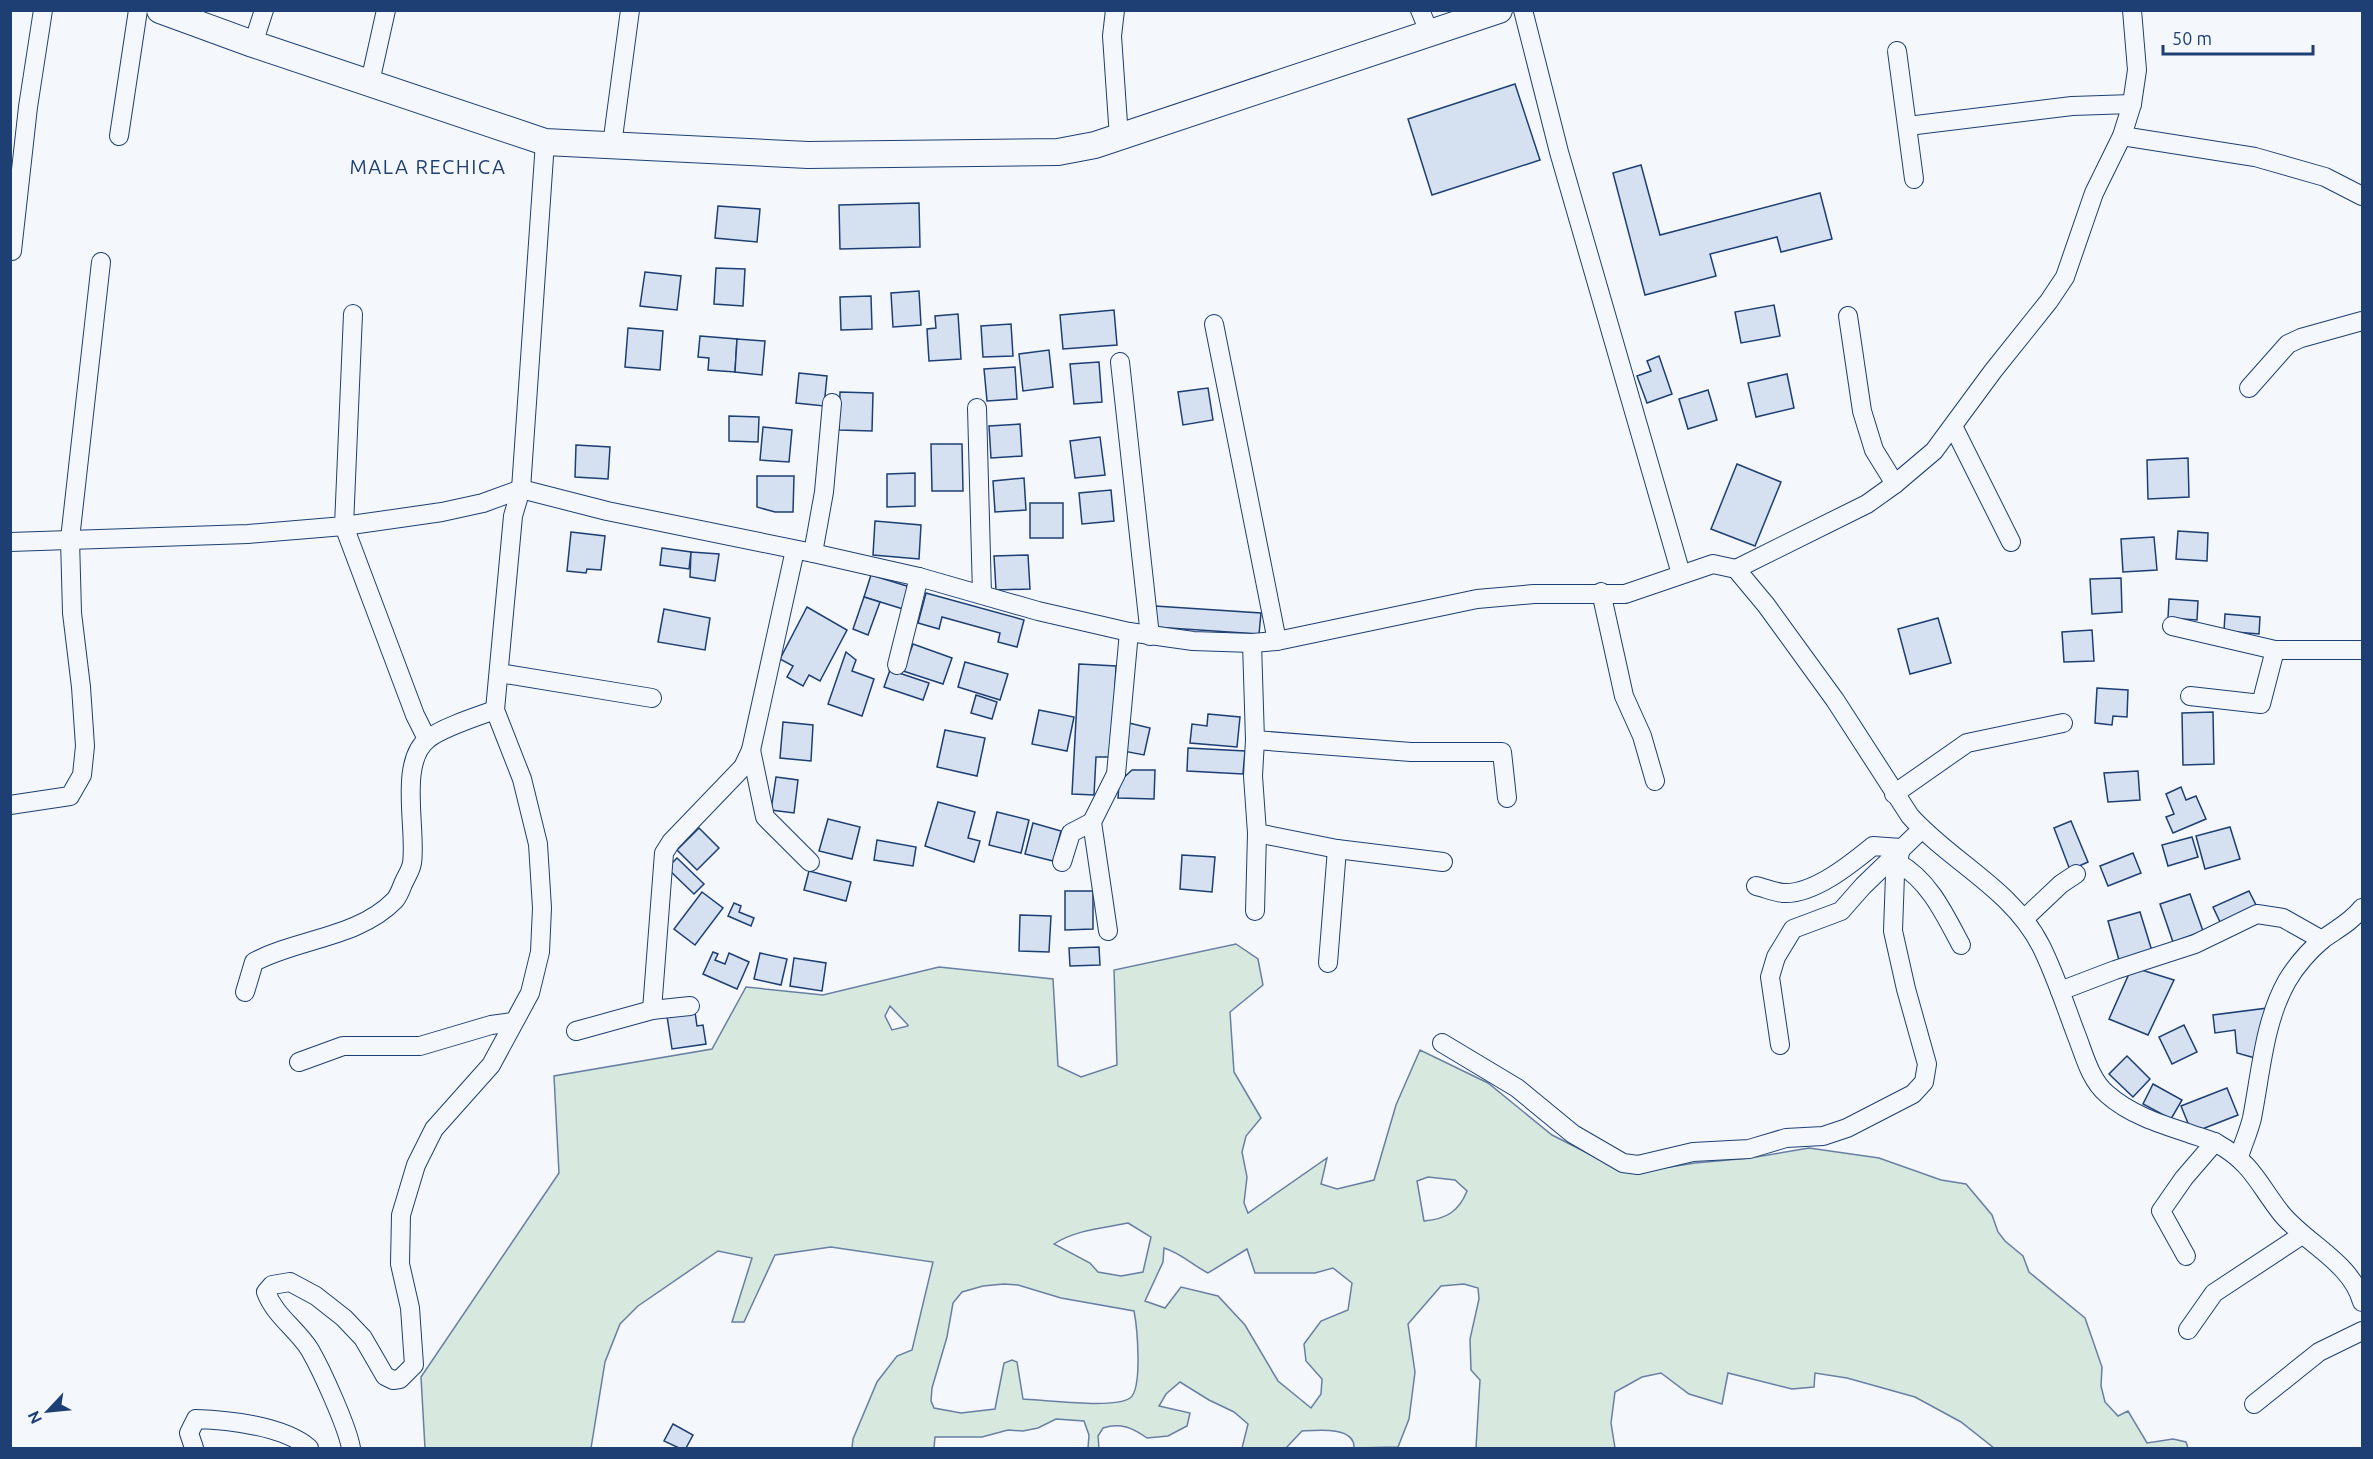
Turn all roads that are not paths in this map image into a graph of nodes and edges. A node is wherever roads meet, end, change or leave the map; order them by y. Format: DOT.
graph roads {
  1 [pos="43,10"];
  2 [pos="138,10"];
  3 [pos="160,10"];
  4 [pos="264,10"];
  5 [pos="386,10"];
  6 [pos="630,10"];
  7 [pos="1114,10"];
  8 [pos="1420,10"];
  9 [pos="1499,10"];
  10 [pos="1523,10"];
  11 [pos="2132,10"];
  12 [pos="189,16"];
  13 [pos="1430,34"];
  14 [pos="253,44"];
  15 [pos="1897,51"];
  16 [pos="370,82"];
  17 [pos="2132,104"];
  18 [pos="1908,126"];
  19 [pos="119,136"];
  20 [pos="2122,136"];
  21 [pos="1119,138"];
  22 [pos="545,142"];
  23 [pos="612,145"];
  24 [pos="1914,179"];
  25 [pos="2362,196"];
  26 [pos="12,251"];
  27 [pos="101,262"];
  28 [pos="353,314"];
  29 [pos="1848,316"];
  30 [pos="2362,321"];
  31 [pos="1214,324"];
  32 [pos="1120,362"];
  33 [pos="2249,388"];
  34 [pos="832,403"];
  35 [pos="977,408"];
  36 [pos="1953,426"];
  37 [pos="1895,484"];
  38 [pos="521,489"];
  39 [pos="344,526"];
  40 [pos="69,539"];
  41 [pos="10,542"];
  42 [pos="2011,542"];
  43 [pos="795,550"];
  44 [pos="813,553"];
  45 [pos="1736,569"];
  46 [pos="1681,574"];
  47 [pos="919,577"];
  48 [pos="1601,592"];
  49 [pos="982,594"];
  50 [pos="2172,626"];
  51 [pos="1129,632"];
  52 [pos="1150,636"];
  53 [pos="1277,640"];
  54 [pos="1252,644"];
  55 [pos="2275,650"];
  56 [pos="2362,650"];
  57 [pos="897,665"];
  58 [pos="499,673"];
  59 [pos="2190,696"];
  60 [pos="652,698"];
  61 [pos="495,710"];
  62 [pos="2063,723"];
  63 [pos="427,739"];
  64 [pos="1255,740"];
  65 [pos="751,750"];
  66 [pos="1655,780"];
  67 [pos="1894,794"];
  68 [pos="1507,798"];
  69 [pos="10,805"];
  70 [pos="1092,822"];
  71 [pos="1922,829"];
  72 [pos="1257,833"];
  73 [pos="1337,849"];
  74 [pos="1900,856"];
  75 [pos="810,862"];
  76 [pos="1062,862"];
  77 [pos="1443,862"];
  78 [pos="2076,874"];
  79 [pos="1756,886"];
  80 [pos="2362,908"];
  81 [pos="1255,911"];
  82 [pos="2025,918"];
  83 [pos="1108,931"];
  84 [pos="2322,940"];
  85 [pos="1961,945"];
  86 [pos="1328,963"];
  87 [pos="2060,991"];
  88 [pos="245,992"];
  89 [pos="690,1006"];
  90 [pos="652,1010"];
  91 [pos="513,1022"];
  92 [pos="576,1031"];
  93 [pos="1442,1043"];
  94 [pos="1780,1045"];
  95 [pos="299,1062"];
  96 [pos="2215,1142"];
  97 [pos="2239,1157"];
  98 [pos="2302,1235"];
  99 [pos="2186,1256"];
  100 [pos="2362,1302"];
  101 [pos="2188,1330"];
  102 [pos="2362,1331"];
  103 [pos="2254,1404"];
  104 [pos="194,1449"];
  105 [pos="309,1449"];
  106 [pos="351,1449"];
  1 -- 26 [label="street"];
  2 -- 19 [label="street"];
  3 -- 12 [label="main road"];
  4 -- 14 [label="street"];
  5 -- 16 [label="street"];
  6 -- 23 [label="street"];
  7 -- 21 [label="street"];
  8 -- 13 [label="street"];
  9 -- 13 [label="main road"];
  10 -- 46 [label="street"];
  11 -- 17 [label="street"];
  12 -- 14 [label="main road"];
  13 -- 21 [label="main road"];
  14 -- 16 [label="main road"];
  15 -- 18 [label="street"];
  16 -- 22 [label="main road"];
  17 -- 18 [label="street"];
  17 -- 20 [label="street"];
  18 -- 24 [label="street"];
  20 -- 25 [label="street"];
  20 -- 36 [label="street"];
  21 -- 23 [label="main road"];
  22 -- 23 [label="main road"];
  22 -- 38 [label="street"];
  27 -- 40 [label="street"];
  28 -- 39 [label="street"];
  29 -- 37 [label="street"];
  30 -- 33 [label="street"];
  31 -- 53 [label="street"];
  32 -- 52 [label="street"];
  34 -- 44 [label="street"];
  35 -- 49 [label="street"];
  36 -- 37 [label="street"];
  36 -- 42 [label="street"];
  37 -- 45 [label="street"];
  38 -- 39 [label="street"];
  38 -- 43 [label="street"];
  38 -- 58 [label="street"];
  39 -- 40 [label="street"];
  39 -- 63 [label="street"];
  40 -- 41 [label="street"];
  40 -- 69 [label="street"];
  43 -- 44 [label="street"];
  43 -- 65 [label="street"];
  44 -- 47 [label="street"];
  45 -- 46 [label="street"];
  45 -- 67 [label="street"];
  46 -- 48 [label="street"];
  47 -- 49 [label="street"];
  47 -- 57 [label="street"];
  48 -- 53 [label="street"];
  48 -- 66 [label="street"];
  49 -- 51 [label="street"];
  50 -- 55 [label="street"];
  51 -- 52 [label="street"];
  51 -- 70 [label="street"];
  52 -- 54 [label="street"];
  53 -- 54 [label="street"];
  54 -- 64 [label="street"];
  55 -- 56 [label="street"];
  55 -- 59 [label="street"];
  58 -- 60 [label="street"];
  58 -- 61 [label="street"];
  61 -- 63 [label="street"];
  61 -- 91 [label="street"];
  62 -- 67 [label="street"];
  63 -- 88 [label="street"];
  64 -- 68 [label="street"];
  64 -- 72 [label="street"];
  65 -- 75 [label="street"];
  65 -- 90 [label="street"];
  67 -- 71 [label="street"];
  70 -- 76 [label="street"];
  70 -- 83 [label="street"];
  71 -- 74 [label="street"];
  71 -- 82 [label="street"];
  72 -- 73 [label="street"];
  72 -- 81 [label="street"];
  73 -- 77 [label="street"];
  73 -- 86 [label="street"];
  74 -- 79 [label="street"];
  74 -- 85 [label="street"];
  74 -- 93 [label="street"];
  74 -- 94 [label="street"];
  78 -- 82 [label="street"];
  80 -- 84 [label="street"];
  82 -- 87 [label="street"];
  84 -- 87 [label="street"];
  84 -- 97 [label="street"];
  87 -- 96 [label="street"];
  89 -- 90 [label="street"];
  90 -- 92 [label="street"];
  91 -- 95 [label="street"];
  91 -- 106 [label="street"];
  96 -- 97 [label="street"];
  96 -- 99 [label="street"];
  97 -- 98 [label="street"];
  98 -- 100 [label="street"];
  98 -- 101 [label="street"];
  102 -- 103 [label="street"];
  104 -- 105 [label="street"];
}
